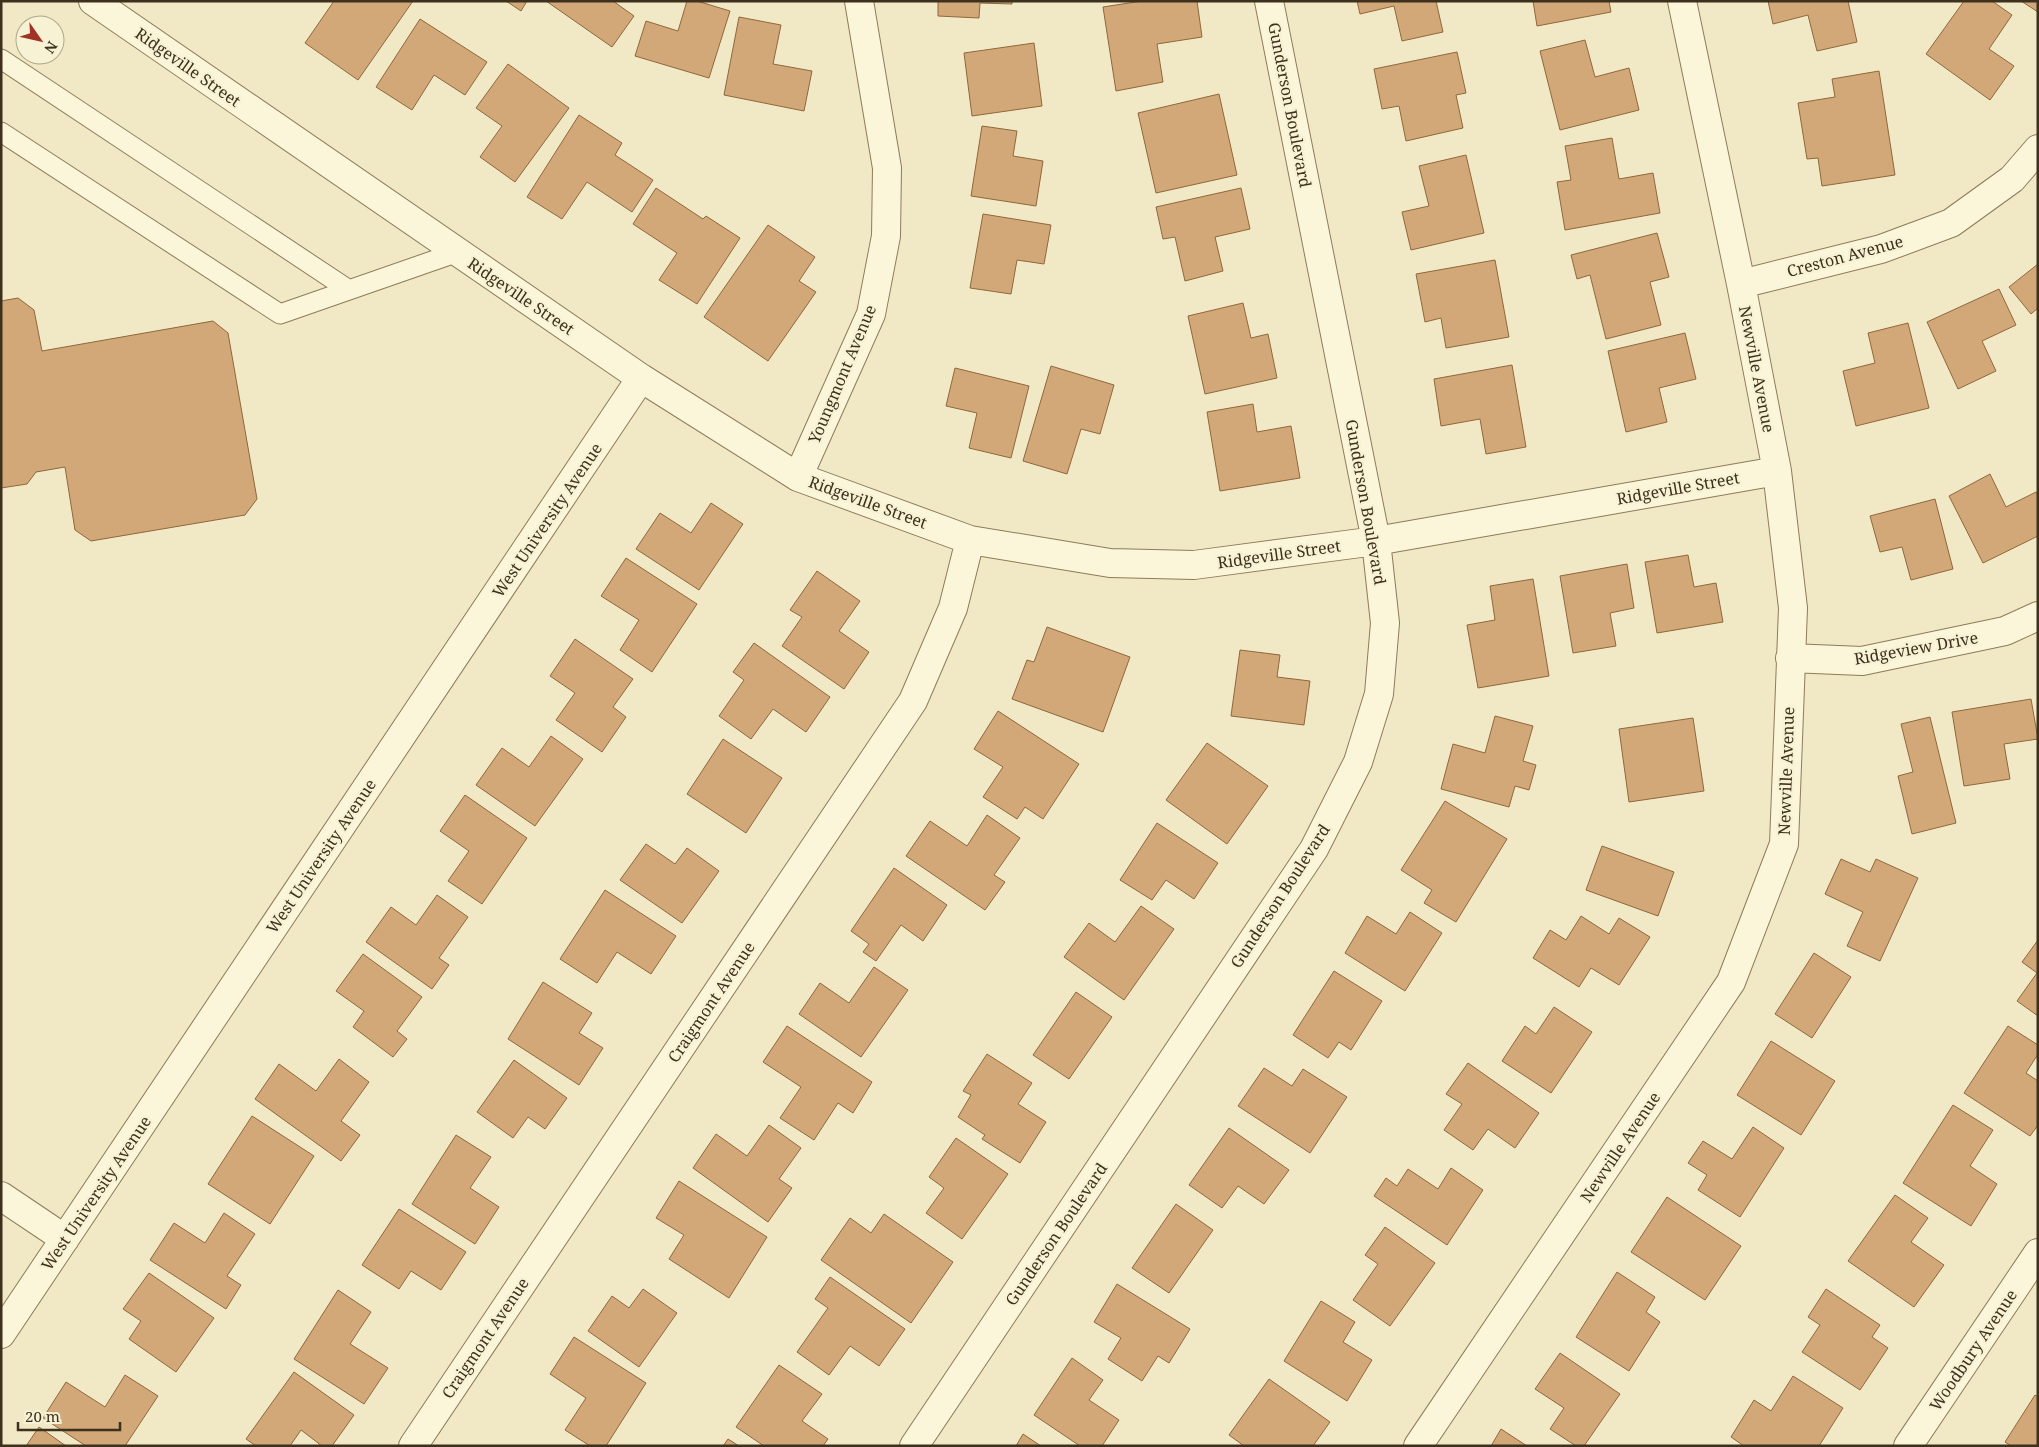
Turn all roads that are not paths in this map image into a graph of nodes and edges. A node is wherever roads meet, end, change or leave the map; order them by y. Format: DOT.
graph roads {
  1 [pos="93,1"];
  2 [pos="859,1"];
  3 [pos="1269,1"];
  4 [pos="1682,1"];
  5 [pos="1,59"];
  6 [pos="1,132"];
  7 [pos="2038,148"];
  8 [pos="458,252"];
  9 [pos="1741,284"];
  10 [pos="349,290"];
  11 [pos="641,378"];
  12 [pos="1777,471"];
  13 [pos="798,477"];
  14 [pos="970,540"];
  15 [pos="1376,541"];
  16 [pos="2038,616"];
  17 [pos="1790,658"];
  18 [pos="1,1196"];
  19 [pos="65,1239"];
  20 [pos="2038,1254"];
  21 [pos="1,1334"];
  22 [pos="413,1446"];
  23 [pos="914,1446"];
  24 [pos="1418,1446"];
  25 [pos="1908,1446"];
  1 -- 8 [label="street, Ridgeville Street"];
  2 -- 13 [label="street, Youngmont Avenue"];
  3 -- 15 [label="street, Gunderson Boulevard"];
  4 -- 9 [label="street, Newville Avenue"];
  5 -- 10 [label="lane"];
  6 -- 10 [label="lane"];
  7 -- 9 [label="street, Creston Avenue"];
  8 -- 10 [label="lane"];
  8 -- 11 [label="street, Ridgeville Street"];
  9 -- 12 [label="street, Newville Avenue"];
  11 -- 13 [label="street, Ridgeville Street"];
  11 -- 19 [label="street, West University Avenue"];
  12 -- 15 [label="street, Ridgeville Street"];
  12 -- 17 [label="street, Newville Avenue"];
  13 -- 14 [label="street, Ridgeville Street"];
  14 -- 15 [label="street, Ridgeville Street"];
  14 -- 22 [label="street, Craigmont Avenue"];
  15 -- 23 [label="street, Gunderson Boulevard"];
  16 -- 17 [label="street, Ridgeview Drive"];
  17 -- 24 [label="street, Newville Avenue"];
  18 -- 19 [label="street"];
  19 -- 21 [label="street, West University Avenue"];
  20 -- 25 [label="street, Woodbury Avenue"];
}
